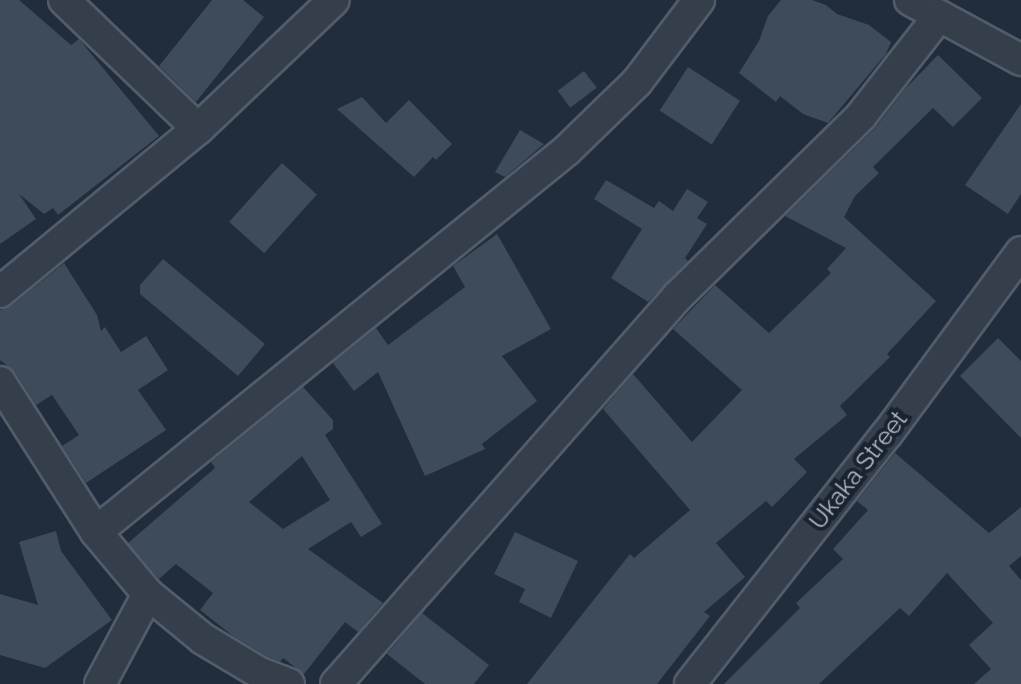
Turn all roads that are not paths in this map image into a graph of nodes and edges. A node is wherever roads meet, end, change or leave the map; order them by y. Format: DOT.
graph roads {
  1 [pos="64,0"];
  2 [pos="334,0"];
  3 [pos="699,0"];
  4 [pos="922,5"];
  5 [pos="1021,60"];
  6 [pos="198,129"];
  7 [pos="1021,252"];
  8 [pos="0,292"];
  9 [pos="0,382"];
  10 [pos="96,532"];
  11 [pos="148,594"];
  12 [pos="100,684"];
  13 [pos="289,684"];
  14 [pos="336,684"];
  15 [pos="690,684"];
  1 -- 6 [label="street"];
  2 -- 6 [label="street"];
  3 -- 10 [label="street"];
  4 -- 5 [label="street"];
  4 -- 14 [label="street"];
  6 -- 8 [label="street"];
  7 -- 15 [label="street, Ukaka Street"];
  9 -- 10 [label="street"];
  10 -- 11 [label="street"];
  11 -- 12 [label="street"];
  11 -- 13 [label="street"];
}
